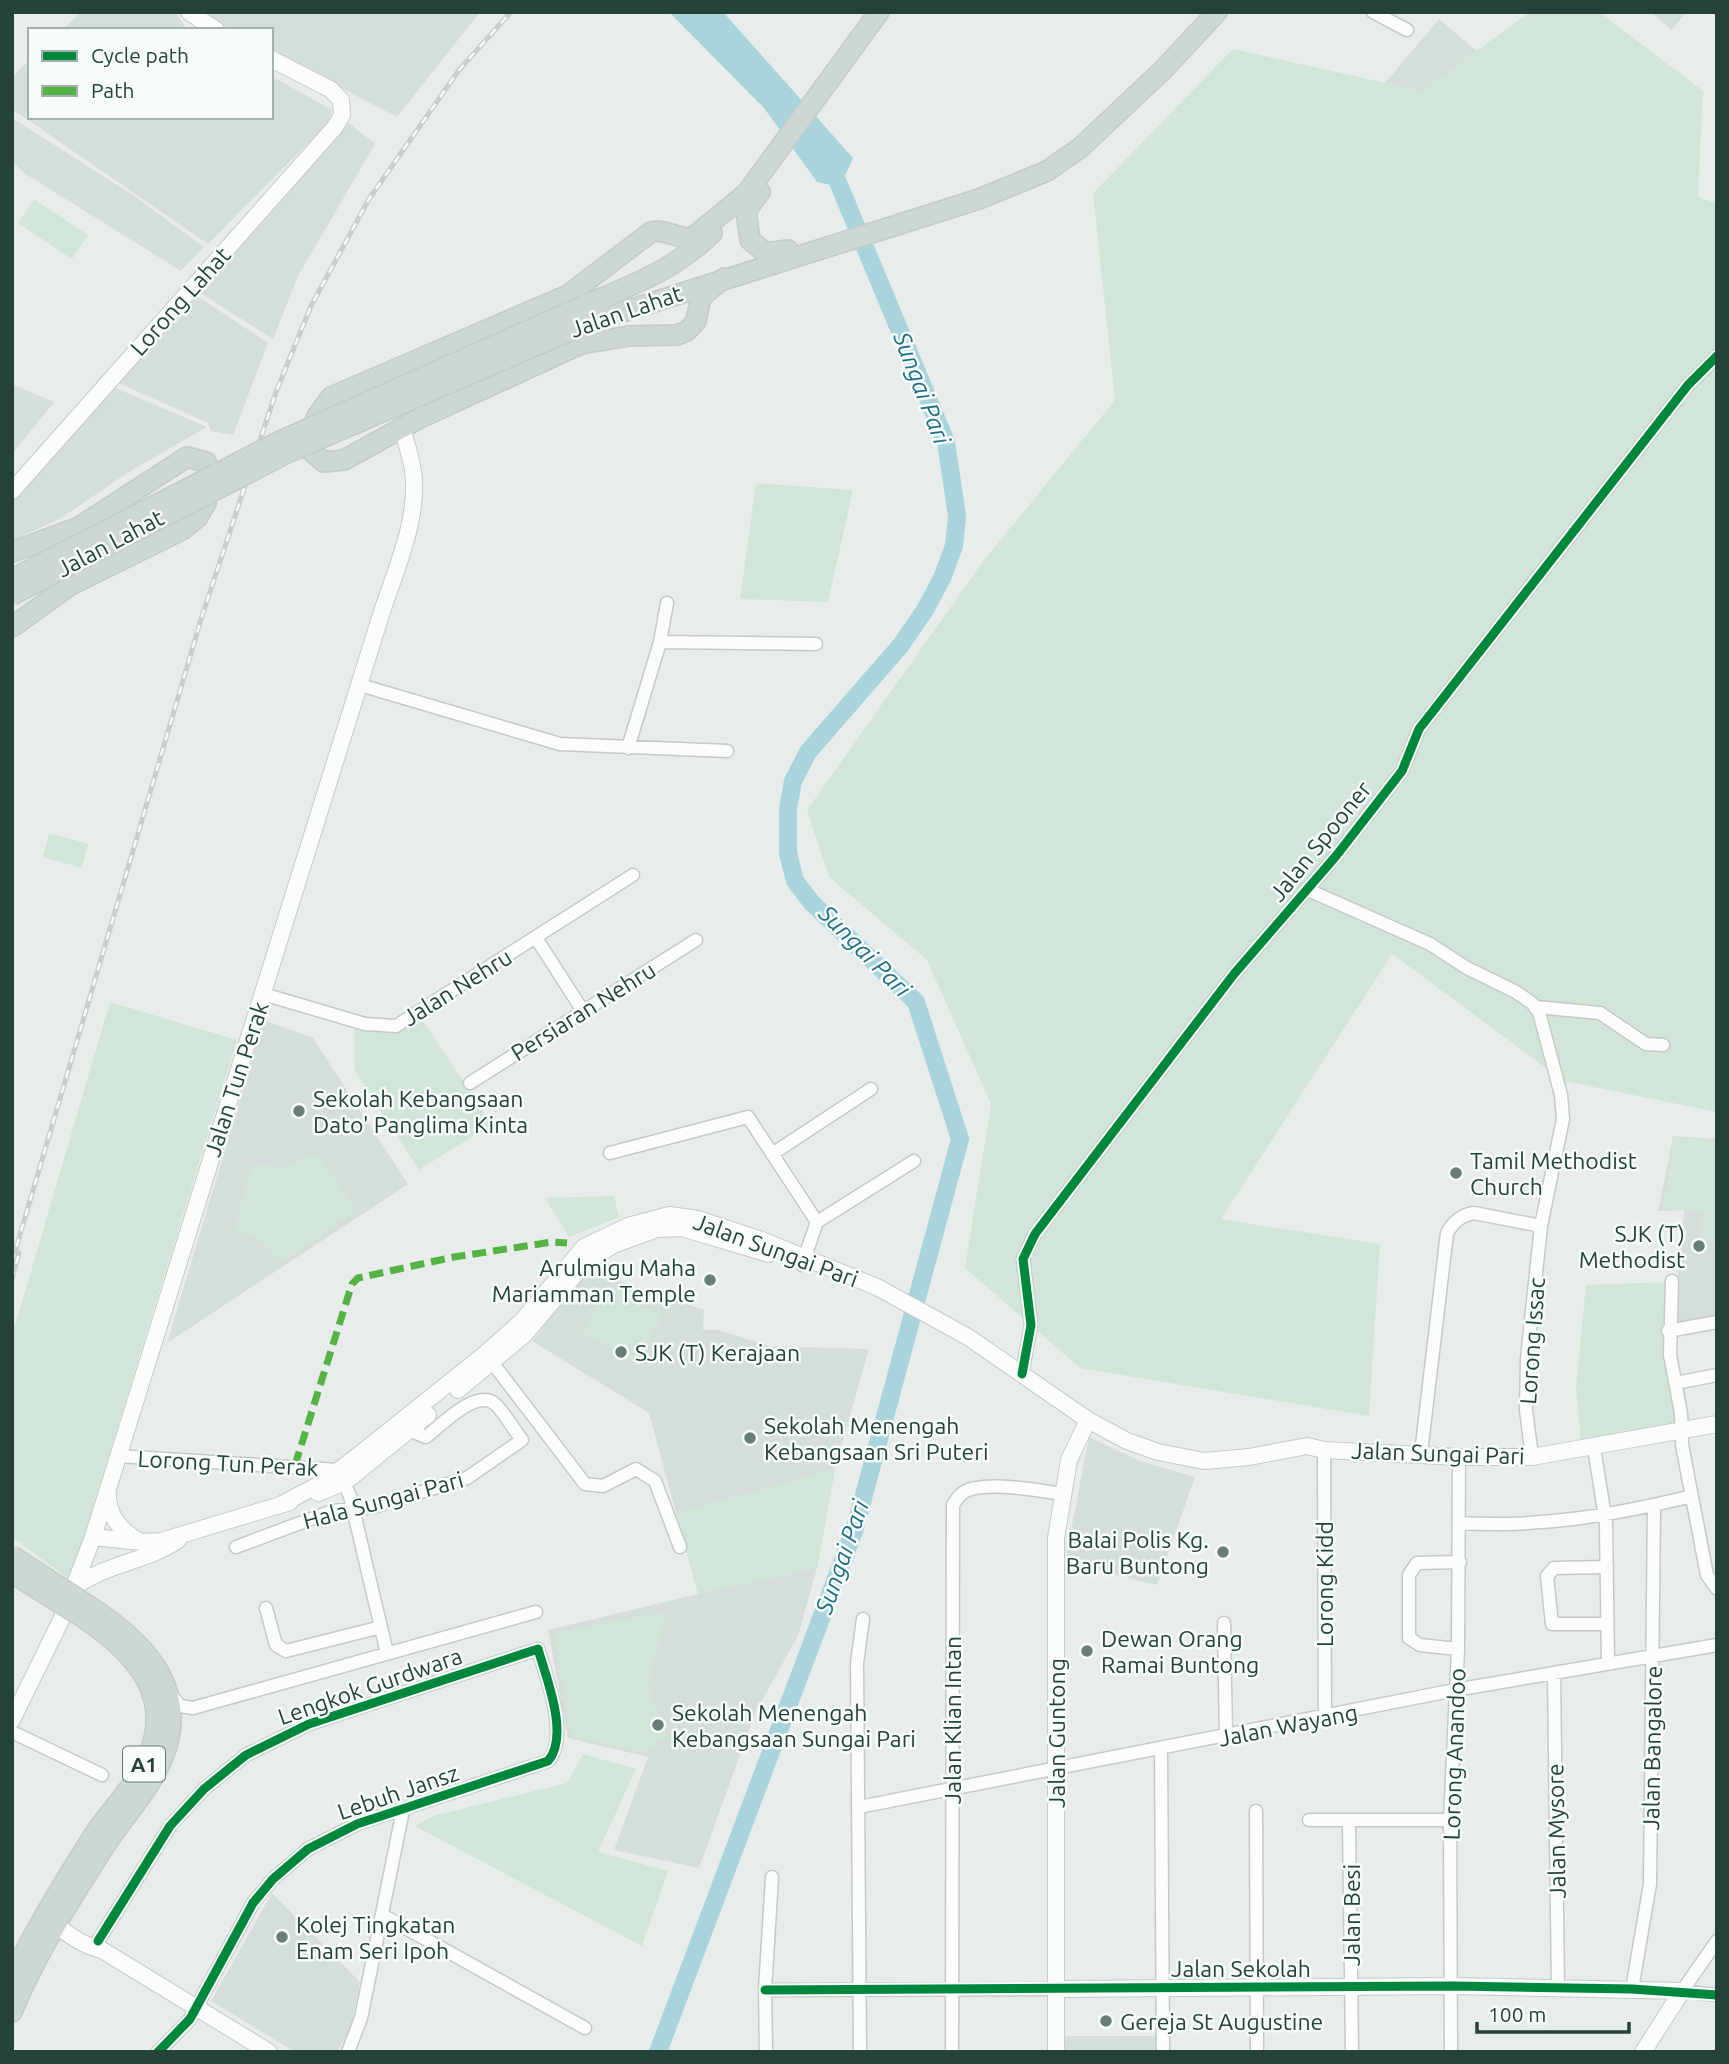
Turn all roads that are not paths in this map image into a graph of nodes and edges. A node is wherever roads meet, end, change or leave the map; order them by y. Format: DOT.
graph roads {
  1 [pos="189,12"];
  2 [pos="879,12"];
  3 [pos="1217,12"];
  4 [pos="1377,13"];
  5 [pos="213,28"];
  6 [pos="1407,30"];
  7 [pos="273,60"];
  8 [pos="783,144"];
  9 [pos="748,192"];
  10 [pos="863,234"];
  11 [pos="630,249"];
  12 [pos="658,274"];
  13 [pos="724,278"];
  14 [pos="672,294"];
  15 [pos="587,314"];
  16 [pos="687,331"];
  17 [pos="1717,356"];
  18 [pos="402,428"];
  19 [pos="12,491"];
  20 [pos="12,552"];
  21 [pos="12,579"];
  22 [pos="12,595"];
  23 [pos="667,603"];
  24 [pos="15,627"];
  25 [pos="660,642"];
  26 [pos="816,644"];
  27 [pos="359,685"];
  28 [pos="628,748"];
  29 [pos="727,751"];
  30 [pos="633,875"];
  31 [pos="1306,889"];
  32 [pos="536,938"];
  33 [pos="696,940"];
  34 [pos="263,994"];
  35 [pos="1536,1007"];
  36 [pos="583,1011"];
  37 [pos="1663,1045"];
  38 [pos="470,1083"];
  39 [pos="872,1089"];
  40 [pos="610,1153"];
  41 [pos="772,1154"];
  42 [pos="914,1161"];
  43 [pos="817,1222"];
  44 [pos="1541,1226"];
  45 [pos="803,1261"];
  46 [pos="1672,1281"];
  47 [pos="1717,1322"];
  48 [pos="1668,1331"];
  49 [pos="966,1340"];
  50 [pos="489,1358"];
  51 [pos="1022,1374"];
  52 [pos="1717,1375"];
  53 [pos="1676,1383"];
  54 [pos="463,1386"];
  55 [pos="474,1401"];
  56 [pos="1085,1424"];
  57 [pos="1717,1424"];
  58 [pos="409,1430"];
  59 [pos="1681,1431"];
  60 [pos="1594,1448"];
  61 [pos="1324,1450"];
  62 [pos="1421,1453"];
  63 [pos="118,1456"];
  64 [pos="1459,1457"];
  65 [pos="1532,1457"];
  66 [pos="342,1476"];
  67 [pos="108,1489"];
  68 [pos="1062,1494"];
  69 [pos="1692,1496"];
  70 [pos="1654,1506"];
  71 [pos="353,1509"];
  72 [pos="1605,1516"];
  73 [pos="1460,1522"];
  74 [pos="189,1533"];
  75 [pos="93,1537"];
  76 [pos="141,1542"];
  77 [pos="236,1546"];
  78 [pos="680,1547"];
  79 [pos="12,1556"];
  80 [pos="1460,1562"];
  81 [pos="1607,1567"];
  82 [pos="12,1573"];
  83 [pos="75,1587"];
  84 [pos="1717,1589"];
  85 [pos="266,1608"];
  86 [pos="85,1612"];
  87 [pos="536,1612"];
  88 [pos="863,1619"];
  89 [pos="1224,1623"];
  90 [pos="1608,1624"];
  91 [pos="381,1627"];
  92 [pos="1717,1645"];
  93 [pos="538,1649"];
  94 [pos="1458,1649"];
  95 [pos="387,1653"];
  96 [pos="1653,1656"];
  97 [pos="1608,1664"];
  98 [pos="1554,1673"];
  99 [pos="164,1684"];
  100 [pos="1455,1690"];
  101 [pos="1325,1718"];
  102 [pos="12,1720"];
  103 [pos="12,1732"];
  104 [pos="1226,1738"];
  105 [pos="1161,1749"];
  106 [pos="1056,1768"];
  107 [pos="102,1775"];
  108 [pos="953,1789"];
  109 [pos="859,1807"];
  110 [pos="403,1810"];
  111 [pos="1256,1811"];
  112 [pos="1309,1820"];
  113 [pos="1450,1820"];
  114 [pos="1349,1821"];
  115 [pos="772,1877"];
  116 [pos="384,1916"];
  117 [pos="56,1920"];
  118 [pos="1717,1941"];
  119 [pos="100,1946"];
  120 [pos="18,1976"];
  121 [pos="1452,1986"];
  122 [pos="1351,1987"];
  123 [pos="1162,1988"];
  124 [pos="1256,1988"];
  125 [pos="1056,1989"];
  126 [pos="1558,1989"];
  127 [pos="1632,1989"];
  128 [pos="765,1990"];
  129 [pos="860,1990"];
  130 [pos="952,1990"];
  131 [pos="1682,1991"];
  132 [pos="1717,1995"];
  133 [pos="197,2008"];
  134 [pos="12,2012"];
  135 [pos="585,2028"];
  136 [pos="158,2052"];
  137 [pos="269,2052"];
  138 [pos="348,2052"];
  139 [pos="766,2052"];
  140 [pos="860,2052"];
  141 [pos="952,2052"];
  142 [pos="1056,2052"];
  143 [pos="1163,2052"];
  144 [pos="1257,2052"];
  145 [pos="1352,2052"];
  146 [pos="1451,2052"];
  147 [pos="1643,2052"];
  1 -- 5 [label="main road"];
  2 -- 8 [label="main road"];
  3 -- 10 [label="main road, Jalan Lahat"];
  4 -- 6 [label="street"];
  7 -- 19 [label="main road, Lorong Lahat"];
  8 -- 9 [label="main road"];
  8 -- 10 [label="main road"];
  9 -- 11 [label="main road"];
  9 -- 12 [label="main road"];
  10 -- 13 [label="main road, Jalan Lahat"];
  11 -- 12 [label="main road"];
  11 -- 18 [label="main road"];
  12 -- 15 [label="main road"];
  13 -- 14 [label="main road, Jalan Lahat"];
  13 -- 16 [label="main road"];
  14 -- 15 [label="main road, Jalan Lahat"];
  14 -- 16 [label="main road"];
  15 -- 21 [label="main road, Jalan Lahat, bridge"];
  15 -- 22 [label="main road, Jalan Lahat, bridge"];
  16 -- 18 [label="main road"];
  17 -- 31 [label="street, Jalan Spooner"];
  18 -- 27 [label="main road, Jalan Tun Perak"];
  20 -- 24 [label="main road"];
  23 -- 25 [label="street"];
  25 -- 26 [label="street"];
  25 -- 28 [label="street"];
  27 -- 28 [label="street"];
  27 -- 34 [label="main road, Jalan Tun Perak"];
  28 -- 29 [label="street"];
  30 -- 32 [label="street, Jalan Nehru"];
  31 -- 35 [label="street"];
  31 -- 51 [label="street, Jalan Spooner"];
  32 -- 34 [label="street, Jalan Nehru"];
  32 -- 36 [label="street"];
  33 -- 36 [label="street, Persiaran Nehru"];
  34 -- 63 [label="main road, Jalan Tun Perak"];
  35 -- 37 [label="street"];
  35 -- 44 [label="street, Lorong Issac"];
  36 -- 38 [label="street, Persiaran Nehru"];
  39 -- 41 [label="street"];
  40 -- 41 [label="street"];
  41 -- 43 [label="street"];
  42 -- 43 [label="street"];
  43 -- 45 [label="street"];
  44 -- 62 [label="street"];
  44 -- 65 [label="street, Lorong Issac"];
  45 -- 49 [label="main road, Jalan Sungai Pari"];
  45 -- 50 [label="main road, Jalan Sungai Pari"];
  46 -- 48 [label="street"];
  47 -- 48 [label="street"];
  48 -- 53 [label="street"];
  49 -- 51 [label="main road, Jalan Sungai Pari"];
  49 -- 56 [label="main road, Jalan Sungai Pari"];
  50 -- 54 [label="main road, Jalan Sungai Pari"];
  50 -- 66 [label="main road, Jalan Sungai Pari"];
  50 -- 78 [label="street"];
  51 -- 56 [label="main road, Jalan Sungai Pari"];
  52 -- 53 [label="street"];
  53 -- 59 [label="street"];
  54 -- 55 [label="street"];
  54 -- 58 [label="main road, Jalan Sungai Pari"];
  55 -- 58 [label="street"];
  55 -- 71 [label="street, Hala Sungai Pari"];
  56 -- 61 [label="main road, Jalan Sungai Pari"];
  56 -- 68 [label="main road, Jalan Guntong"];
  57 -- 59 [label="main road, Jalan Sungai Pari"];
  58 -- 66 [label="main road, Jalan Sungai Pari"];
  59 -- 60 [label="main road, Jalan Sungai Pari"];
  59 -- 69 [label="street"];
  60 -- 65 [label="main road, Jalan Sungai Pari"];
  60 -- 72 [label="street"];
  61 -- 62 [label="main road, Jalan Sungai Pari"];
  61 -- 101 [label="street, Lorong Kidd"];
  62 -- 64 [label="main road, Jalan Sungai Pari"];
  63 -- 66 [label="street, Lorong Tun Perak"];
  63 -- 67 [label="main road, Jalan Tun Perak"];
  64 -- 65 [label="main road, Jalan Sungai Pari"];
  64 -- 73 [label="street, Lorong Anandoo"];
  66 -- 71 [label="street"];
  66 -- 74 [label="main road, Jalan Sungai Pari"];
  67 -- 75 [label="main road, Jalan Tun Perak"];
  67 -- 76 [label="main road"];
  68 -- 106 [label="main road, Jalan Guntong"];
  68 -- 108 [label="street, Jalan Klian Intan"];
  69 -- 70 [label="street"];
  69 -- 84 [label="street"];
  70 -- 72 [label="street"];
  70 -- 96 [label="street, Jalan Bangalore"];
  71 -- 77 [label="street, Hala Sungai Pari"];
  71 -- 91 [label="street"];
  72 -- 73 [label="street"];
  72 -- 81 [label="street"];
  73 -- 80 [label="street, Lorong Anandoo"];
  74 -- 76 [label="main road, Jalan Sungai Pari"];
  74 -- 83 [label="main road"];
  75 -- 76 [label="main road, Jalan Sungai Pari"];
  75 -- 83 [label="main road, Jalan Tun Perak"];
  79 -- 86 [label="main road, A1, bridge"];
  80 -- 94 [label="street, Lorong Anandoo"];
  80 -- 94 [label="street"];
  81 -- 90 [label="street"];
  81 -- 90 [label="street"];
  82 -- 86 [label="main road, A1, bridge"];
  83 -- 102 [label="main road, Jalan Tun Perak"];
  85 -- 91 [label="street"];
  86 -- 99 [label="main road, A1"];
  86 -- 117 [label="main road, A1"];
  87 -- 95 [label="street"];
  88 -- 109 [label="street"];
  89 -- 104 [label="street"];
  90 -- 97 [label="street"];
  91 -- 95 [label="street"];
  92 -- 96 [label="street, Jalan Wayang"];
  93 -- 110 [label="street, Lebuh Jansz"];
  93 -- 119 [label="street, Lengkok Gurdwara"];
  94 -- 100 [label="street, Lorong Anandoo"];
  95 -- 99 [label="street"];
  96 -- 97 [label="street, Jalan Wayang"];
  96 -- 127 [label="street, Jalan Bangalore"];
  97 -- 98 [label="street, Jalan Wayang"];
  98 -- 100 [label="street, Jalan Wayang"];
  98 -- 126 [label="street, Jalan Mysore"];
  99 -- 117 [label="main road, A1"];
  100 -- 101 [label="street, Jalan Wayang"];
  100 -- 113 [label="street, Lorong Anandoo"];
  101 -- 104 [label="street, Jalan Wayang"];
  103 -- 107 [label="street"];
  104 -- 105 [label="street, Jalan Wayang"];
  105 -- 106 [label="street, Jalan Wayang"];
  105 -- 123 [label="street"];
  106 -- 108 [label="street, Jalan Wayang"];
  106 -- 125 [label="main road, Jalan Guntong"];
  108 -- 109 [label="street, Jalan Wayang"];
  108 -- 130 [label="street, Jalan Klian Intan"];
  109 -- 129 [label="street"];
  110 -- 116 [label="street"];
  110 -- 133 [label="street, Lebuh Jansz"];
  111 -- 124 [label="street"];
  112 -- 114 [label="street"];
  113 -- 114 [label="street"];
  113 -- 121 [label="street, Lorong Anandoo"];
  114 -- 122 [label="street, Jalan Besi"];
  115 -- 128 [label="street"];
  116 -- 135 [label="street"];
  116 -- 138 [label="street"];
  117 -- 119 [label="main road"];
  117 -- 120 [label="main road, A1"];
  118 -- 131 [label="street"];
  119 -- 133 [label="main road"];
  120 -- 134 [label="main road, A1"];
  121 -- 122 [label="main road, Jalan Sekolah"];
  121 -- 126 [label="main road, Jalan Sekolah"];
  121 -- 146 [label="street, Lorong Anandoo"];
  122 -- 124 [label="main road, Jalan Sekolah"];
  122 -- 145 [label="street, Jalan Besi"];
  123 -- 124 [label="main road, Jalan Sekolah"];
  123 -- 125 [label="main road, Jalan Sekolah"];
  123 -- 143 [label="street"];
  124 -- 144 [label="street"];
  125 -- 130 [label="street, Jalan Sekolah"];
  125 -- 142 [label="main road, Jalan Guntong"];
  126 -- 127 [label="main road, Jalan Sekolah"];
  127 -- 131 [label="main road, Jalan Sekolah"];
  128 -- 129 [label="street, Jalan Sekolah"];
  128 -- 139 [label="street"];
  129 -- 130 [label="street, Jalan Sekolah"];
  129 -- 140 [label="street"];
  130 -- 141 [label="street, Jalan Klian Intan"];
  131 -- 132 [label="street, Jalan Sekolah"];
  131 -- 147 [label="main road"];
  133 -- 136 [label="street, Lebuh Jansz"];
  133 -- 137 [label="main road"];
}
